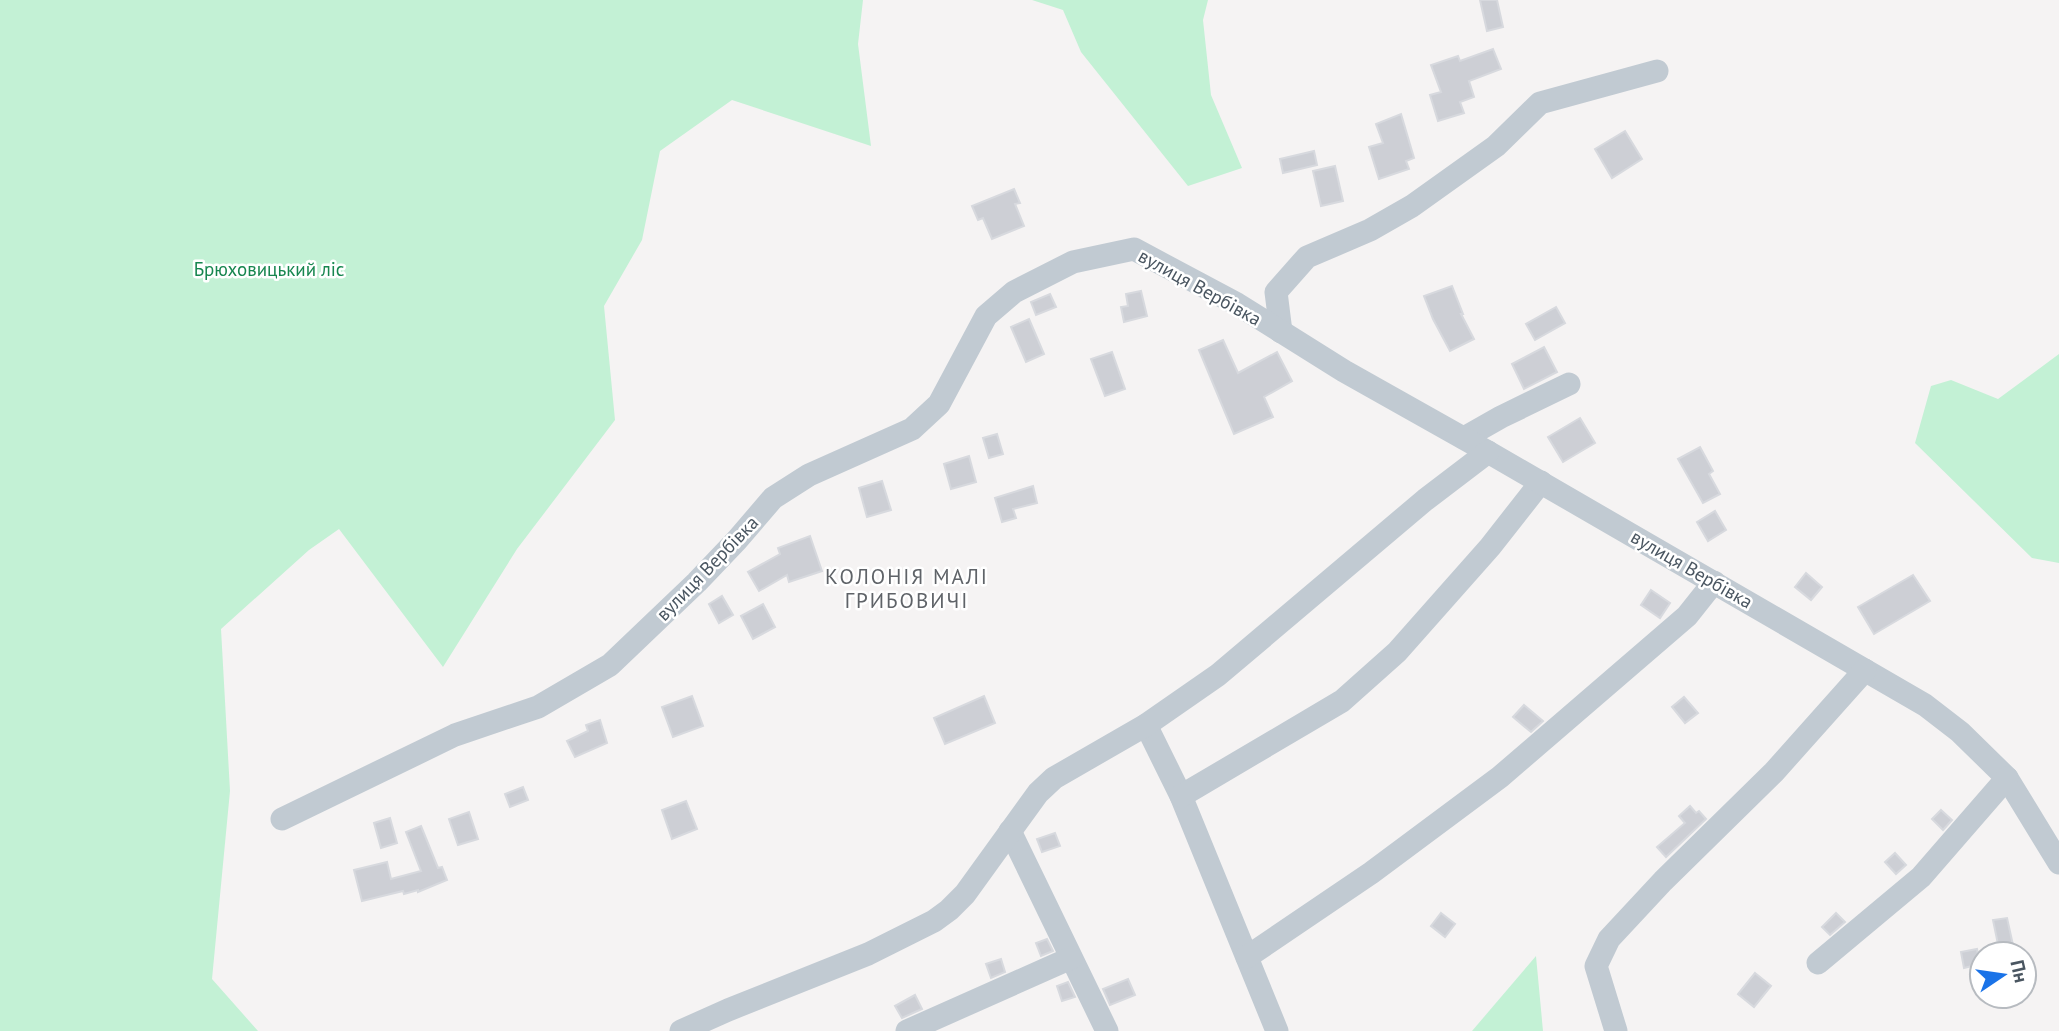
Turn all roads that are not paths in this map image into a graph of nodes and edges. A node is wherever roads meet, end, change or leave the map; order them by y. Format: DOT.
graph roads {
  1 [pos="1657,71"];
  2 [pos="1281,332"];
  3 [pos="1569,384"];
  4 [pos="1464,438"];
  5 [pos="1488,452"];
  6 [pos="1541,482"];
  7 [pos="1714,582"];
  8 [pos="1865,670"];
  9 [pos="1146,725"];
  10 [pos="2007,778"];
  11 [pos="1181,796"];
  12 [pos="282,819"];
  13 [pos="1010,831"];
  14 [pos="2059,863"];
  15 [pos="1247,957"];
  16 [pos="1071,958"];
  17 [pos="1818,963"];
  18 [pos="681,1031"];
  19 [pos="907,1031"];
  20 [pos="1107,1031"];
  21 [pos="1277,1031"];
  22 [pos="1616,1031"];
  1 -- 2 [label="street"];
  2 -- 4 [label="street, вулиця Вербівка"];
  2 -- 12 [label="street, вулиця Вербівка"];
  3 -- 4 [label="street"];
  4 -- 5 [label="street, вулиця Вербівка"];
  5 -- 6 [label="street, вулиця Вербівка"];
  5 -- 9 [label="street"];
  6 -- 7 [label="street, вулиця Вербівка"];
  6 -- 11 [label="street"];
  7 -- 8 [label="street, вулиця Вербівка"];
  7 -- 15 [label="street"];
  8 -- 10 [label="street, вулиця Вербівка"];
  8 -- 22 [label="street"];
  9 -- 11 [label="street"];
  9 -- 13 [label="street"];
  10 -- 14 [label="street, вулиця Вербівка"];
  10 -- 17 [label="street"];
  11 -- 15 [label="street"];
  13 -- 16 [label="street"];
  13 -- 18 [label="street"];
  15 -- 21 [label="street"];
  16 -- 19 [label="street"];
  16 -- 20 [label="street"];
}
